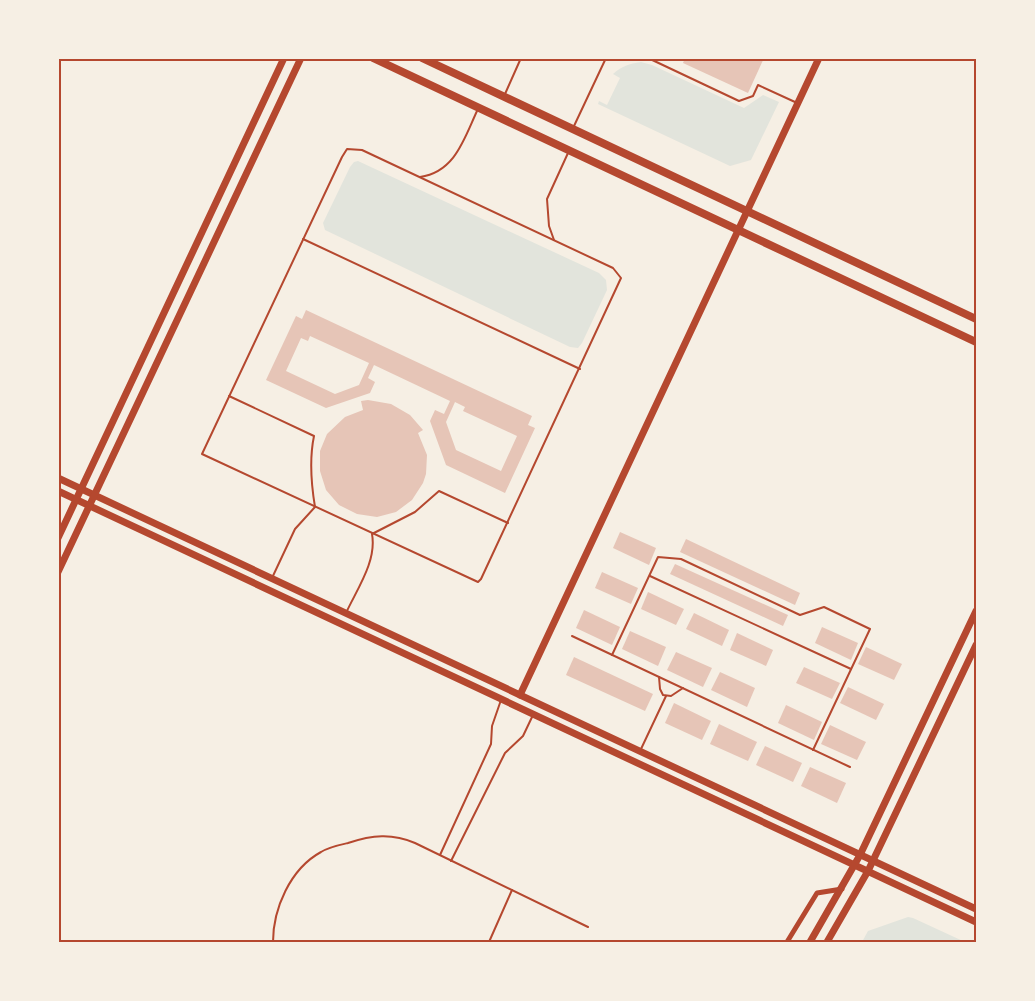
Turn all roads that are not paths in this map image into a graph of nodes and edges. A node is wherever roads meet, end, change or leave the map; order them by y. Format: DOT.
graph roads {
  1 [pos="284,58"];
  2 [pos="301,58"];
  3 [pos="374,58"];
  4 [pos="422,58"];
  5 [pos="521,58"];
  6 [pos="606,58"];
  7 [pos="648,58"];
  8 [pos="819,58"];
  9 [pos="503,97"];
  10 [pos="798,103"];
  11 [pos="479,108"];
  12 [pos="573,129"];
  13 [pos="569,151"];
  14 [pos="419,177"];
  15 [pos="747,211"];
  16 [pos="738,230"];
  17 [pos="303,239"];
  18 [pos="554,240"];
  19 [pos="976,319"];
  20 [pos="976,342"];
  21 [pos="580,369"];
  22 [pos="229,396"];
  23 [pos="58,478"];
  24 [pos="82,489"];
  25 [pos="58,491"];
  26 [pos="95,495"];
  27 [pos="77,500"];
  28 [pos="90,506"];
  29 [pos="315,507"];
  30 [pos="508,523"];
  31 [pos="372,534"];
  32 [pos="58,538"];
  33 [pos="58,572"];
  34 [pos="650,576"];
  35 [pos="272,578"];
  36 [pos="976,611"];
  37 [pos="346,613"];
  38 [pos="572,636"];
  39 [pos="976,645"];
  40 [pos="612,655"];
  41 [pos="851,669"];
  42 [pos="660,677"];
  43 [pos="683,688"];
  44 [pos="520,695"];
  45 [pos="666,696"];
  46 [pos="501,699"];
  47 [pos="533,714"];
  48 [pos="813,750"];
  49 [pos="640,751"];
  50 [pos="850,767"];
  51 [pos="440,855"];
  52 [pos="860,855"];
  53 [pos="451,861"];
  54 [pos="873,861"];
  55 [pos="855,865"];
  56 [pos="868,872"];
  57 [pos="842,889"];
  58 [pos="512,890"];
  59 [pos="976,909"];
  60 [pos="976,922"];
  61 [pos="588,927"];
  62 [pos="273,942"];
  63 [pos="489,942"];
  64 [pos="787,942"];
  65 [pos="810,942"];
  66 [pos="827,942"];
  1 -- 24 [label="street"];
  2 -- 26 [label="street"];
  3 -- 11 [label="main road"];
  4 -- 9 [label="main road"];
  5 -- 9 [label="lane"];
  6 -- 12 [label="lane"];
  7 -- 10 [label="lane"];
  8 -- 10 [label="street"];
  9 -- 12 [label="main road"];
  10 -- 15 [label="street"];
  11 -- 13 [label="main road"];
  11 -- 14 [label="lane"];
  12 -- 15 [label="main road"];
  13 -- 16 [label="main road"];
  13 -- 18 [label="lane"];
  14 -- 17 [label="lane"];
  14 -- 18 [label="lane"];
  15 -- 16 [label="street"];
  15 -- 19 [label="main road"];
  16 -- 20 [label="main road"];
  16 -- 44 [label="street"];
  17 -- 21 [label="lane"];
  17 -- 22 [label="lane"];
  18 -- 21 [label="lane"];
  21 -- 30 [label="lane"];
  22 -- 29 [label="lane"];
  22 -- 29 [label="lane"];
  23 -- 24 [label="street"];
  24 -- 26 [label="street"];
  24 -- 27 [label="street"];
  25 -- 27 [label="street"];
  26 -- 28 [label="street"];
  26 -- 35 [label="street"];
  27 -- 28 [label="street"];
  27 -- 32 [label="street"];
  28 -- 33 [label="street"];
  28 -- 46 [label="street"];
  29 -- 31 [label="lane"];
  29 -- 35 [label="lane"];
  30 -- 31 [label="lane"];
  30 -- 31 [label="lane"];
  31 -- 37 [label="lane"];
  34 -- 40 [label="lane"];
  34 -- 41 [label="lane"];
  34 -- 41 [label="lane"];
  35 -- 37 [label="street"];
  36 -- 52 [label="street"];
  37 -- 44 [label="street"];
  38 -- 40 [label="lane"];
  39 -- 54 [label="street"];
  40 -- 42 [label="lane"];
  41 -- 48 [label="lane"];
  42 -- 43 [label="lane"];
  42 -- 45 [label="lane"];
  43 -- 45 [label="lane"];
  43 -- 48 [label="lane"];
  44 -- 49 [label="street"];
  45 -- 49 [label="lane"];
  46 -- 47 [label="street"];
  46 -- 51 [label="lane"];
  47 -- 53 [label="lane"];
  47 -- 55 [label="street"];
  48 -- 50 [label="lane"];
  49 -- 52 [label="street"];
  51 -- 53 [label="lane"];
  51 -- 62 [label="lane"];
  52 -- 54 [label="street"];
  52 -- 55 [label="street"];
  53 -- 58 [label="lane"];
  54 -- 56 [label="street"];
  54 -- 59 [label="street"];
  55 -- 56 [label="street"];
  55 -- 57 [label="street"];
  56 -- 60 [label="street"];
  56 -- 66 [label="street"];
  57 -- 64 [label="street"];
  57 -- 65 [label="street"];
  58 -- 61 [label="lane"];
  58 -- 63 [label="lane"];
}
